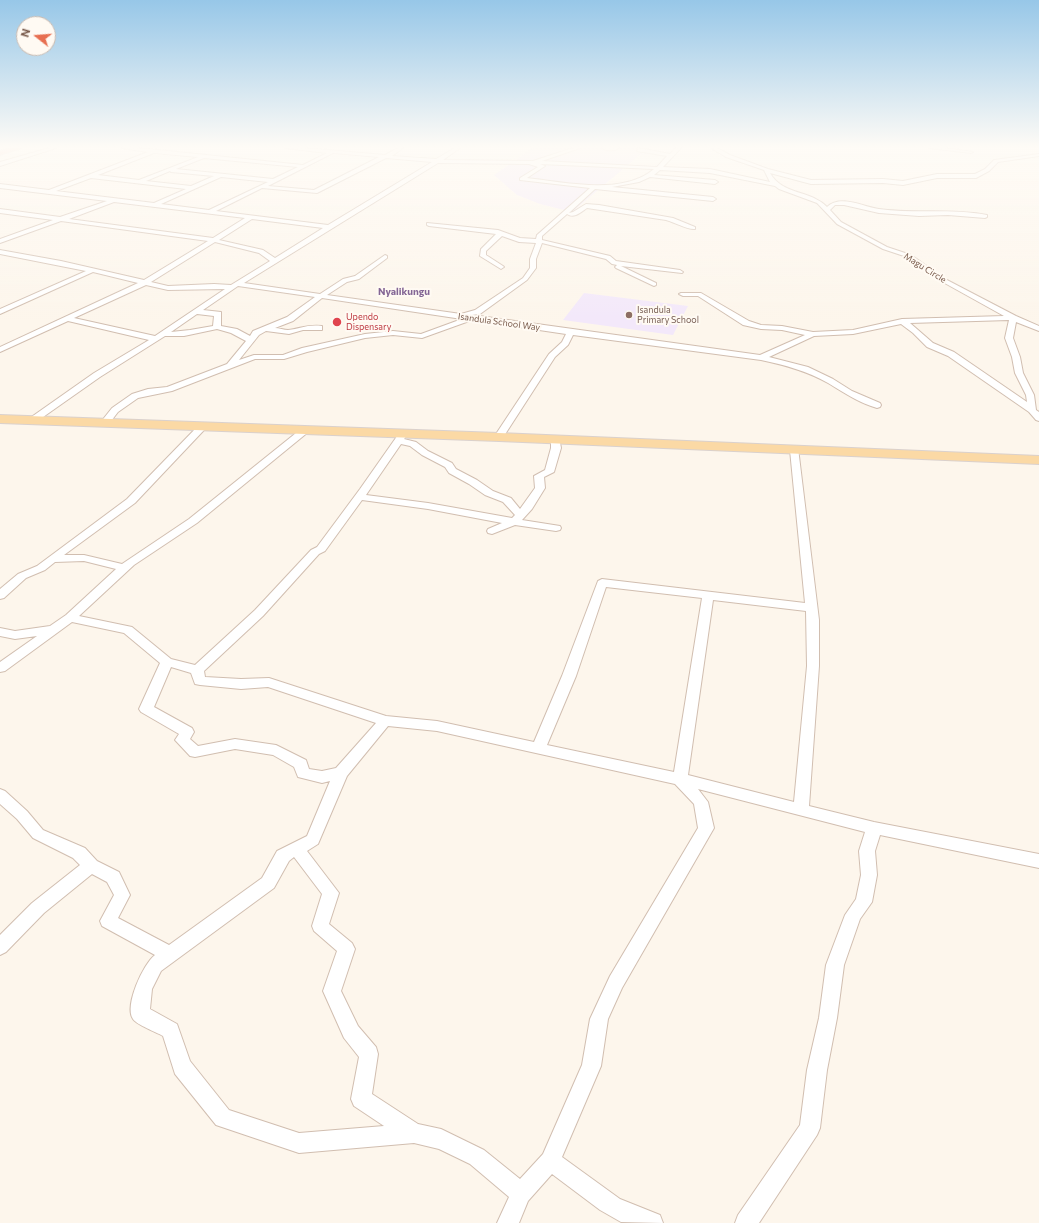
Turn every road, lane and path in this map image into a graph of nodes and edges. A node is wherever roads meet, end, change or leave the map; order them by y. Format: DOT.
graph roads {
  1 [pos="102,205"];
  2 [pos="155,205"];
  3 [pos="224,205"];
  4 [pos="364,205"];
  5 [pos="573,205"];
  6 [pos="604,205"];
  7 [pos="822,205"];
  8 [pos="833,205"];
  9 [pos="853,205"];
  10 [pos="586,206"];
  11 [pos="610,208"];
  12 [pos="826,210"];
  13 [pos="0,211"];
  14 [pos="210,212"];
  15 [pos="563,214"];
  16 [pos="985,216"];
  17 [pos="251,217"];
  18 [pos="60,219"];
  19 [pos="429,224"];
  20 [pos="328,227"];
  21 [pos="693,228"];
  22 [pos="501,234"];
  23 [pos="214,240"];
  24 [pos="540,241"];
  25 [pos="0,242"];
  26 [pos="0,252"];
  27 [pos="385,257"];
  28 [pos="274,260"];
  29 [pos="614,263"];
  30 [pos="502,267"];
  31 [pos="93,270"];
  32 [pos="680,272"];
  33 [pos="146,282"];
  34 [pos="654,284"];
  35 [pos="235,285"];
  36 [pos="683,294"];
  37 [pos="321,296"];
  38 [pos="0,312"];
  39 [pos="196,312"];
  40 [pos="459,316"];
  41 [pos="470,318"];
  42 [pos="1013,318"];
  43 [pos="67,319"];
  44 [pos="902,321"];
  45 [pos="217,327"];
  46 [pos="319,328"];
  47 [pos="264,329"];
  48 [pos="1039,329"];
  49 [pos="234,331"];
  50 [pos="571,332"];
  51 [pos="163,334"];
  52 [pos="813,334"];
  53 [pos="156,339"];
  54 [pos="251,340"];
  55 [pos="0,350"];
  56 [pos="761,358"];
  57 [pos="231,365"];
  58 [pos="877,405"];
  59 [pos="1032,410"];
  60 [pos="1039,418"];
  61 [pos="33,420"];
  62 [pos="2,421"];
  63 [pos="105,423"];
  64 [pos="202,427"];
  65 [pos="304,431"];
  66 [pos="400,437"];
  67 [pos="499,437"];
  68 [pos="556,439"];
  69 [pos="795,450"];
  70 [pos="1039,460"];
  71 [pos="360,497"];
  72 [pos="517,519"];
  73 [pos="556,528"];
  74 [pos="492,531"];
  75 [pos="52,559"];
  76 [pos="125,568"];
  77 [pos="0,595"];
  78 [pos="708,596"];
  79 [pos="812,608"];
  80 [pos="70,618"];
  81 [pos="56,628"];
  82 [pos="0,632"];
  83 [pos="167,662"];
  84 [pos="0,668"];
  85 [pos="197,670"];
  86 [pos="385,721"];
  87 [pos="539,748"];
  88 [pos="341,773"];
  89 [pos="680,779"];
  90 [pos="0,795"];
  91 [pos="801,810"];
  92 [pos="874,828"];
  93 [pos="297,849"];
  94 [pos="1039,861"];
  95 [pos="91,866"];
  96 [pos="0,947"];
  97 [pos="169,954"];
  98 [pos="414,1134"];
  99 [pos="550,1161"];
  100 [pos="521,1194"];
  101 [pos="508,1223"];
  102 [pos="652,1223"];
  103 [pos="746,1223"];
  1 -- 18 [label="street"];
  2 -- 14 [label="street"];
  3 -- 14 [label="street"];
  4 -- 20 [label="street"];
  5 -- 15 [label="street"];
  6 -- 11 [label="street"];
  7 -- 12 [label="street, Magu Circle"];
  8 -- 12 [label="street"];
  9 -- 16 [label="street"];
  10 -- 11 [label="street"];
  10 -- 15 [label="street"];
  11 -- 21 [label="street"];
  12 -- 42 [label="street, Magu Circle"];
  13 -- 18 [label="street"];
  14 -- 17 [label="street"];
  15 -- 24 [label="street"];
  17 -- 20 [label="street"];
  17 -- 23 [label="street"];
  18 -- 23 [label="street"];
  18 -- 25 [label="street"];
  19 -- 22 [label="street"];
  20 -- 28 [label="street"];
  22 -- 24 [label="street"];
  22 -- 30 [label="street"];
  23 -- 28 [label="street"];
  23 -- 33 [label="street"];
  24 -- 29 [label="street"];
  24 -- 40 [label="street"];
  26 -- 31 [label="street, Isandula School Way"];
  27 -- 37 [label="street"];
  28 -- 35 [label="street"];
  29 -- 32 [label="street"];
  29 -- 34 [label="street"];
  31 -- 33 [label="street, Isandula School Way"];
  31 -- 38 [label="street"];
  33 -- 35 [label="street, Isandula School Way"];
  33 -- 43 [label="street"];
  35 -- 37 [label="street, Isandula School Way"];
  35 -- 39 [label="street"];
  36 -- 52 [label="street"];
  37 -- 40 [label="street, Isandula School Way"];
  37 -- 47 [label="street"];
  39 -- 45 [label="street"];
  39 -- 51 [label="street"];
  40 -- 41 [label="street, Isandula School Way"];
  41 -- 50 [label="street, Isandula School Way"];
  41 -- 57 [label="street"];
  42 -- 44 [label="street"];
  42 -- 48 [label="street, Magu Circle"];
  42 -- 59 [label="street"];
  43 -- 53 [label="street"];
  43 -- 55 [label="street"];
  44 -- 52 [label="street"];
  44 -- 59 [label="street"];
  45 -- 49 [label="street"];
  45 -- 51 [label="street"];
  46 -- 47 [label="street"];
  47 -- 49 [label="street"];
  47 -- 54 [label="street"];
  49 -- 54 [label="street"];
  50 -- 56 [label="street, Isandula School Way"];
  50 -- 67 [label="street"];
  51 -- 53 [label="street"];
  52 -- 56 [label="street"];
  53 -- 61 [label="street"];
  54 -- 57 [label="street"];
  56 -- 58 [label="street, Isandula School Way"];
  57 -- 63 [label="street"];
  59 -- 60 [label="street"];
  61 -- 62 [label="main road"];
  61 -- 63 [label="main road"];
  63 -- 64 [label="main road"];
  64 -- 65 [label="main road"];
  64 -- 75 [label="street"];
  65 -- 66 [label="main road"];
  65 -- 76 [label="street"];
  66 -- 67 [label="main road"];
  66 -- 71 [label="street"];
  66 -- 72 [label="street"];
  67 -- 68 [label="main road"];
  68 -- 69 [label="main road"];
  68 -- 72 [label="street"];
  69 -- 70 [label="main road"];
  69 -- 79 [label="street"];
  71 -- 72 [label="street"];
  71 -- 85 [label="street"];
  72 -- 73 [label="street"];
  72 -- 74 [label="street"];
  75 -- 76 [label="street"];
  75 -- 77 [label="street"];
  76 -- 80 [label="street"];
  78 -- 79 [label="street"];
  78 -- 87 [label="street"];
  78 -- 89 [label="street"];
  79 -- 91 [label="street"];
  80 -- 81 [label="street"];
  80 -- 83 [label="street"];
  81 -- 82 [label="street"];
  81 -- 84 [label="street"];
  83 -- 85 [label="street"];
  83 -- 88 [label="street"];
  85 -- 86 [label="street"];
  86 -- 87 [label="street"];
  86 -- 88 [label="street"];
  87 -- 89 [label="street"];
  88 -- 93 [label="street"];
  89 -- 91 [label="street"];
  89 -- 99 [label="street"];
  90 -- 95 [label="street"];
  91 -- 92 [label="street"];
  92 -- 94 [label="street"];
  92 -- 103 [label="street"];
  93 -- 97 [label="street"];
  93 -- 98 [label="street"];
  95 -- 96 [label="street"];
  95 -- 97 [label="street"];
  97 -- 98 [label="street"];
  98 -- 100 [label="street"];
  99 -- 100 [label="street"];
  99 -- 102 [label="street"];
  100 -- 101 [label="street"];
}
